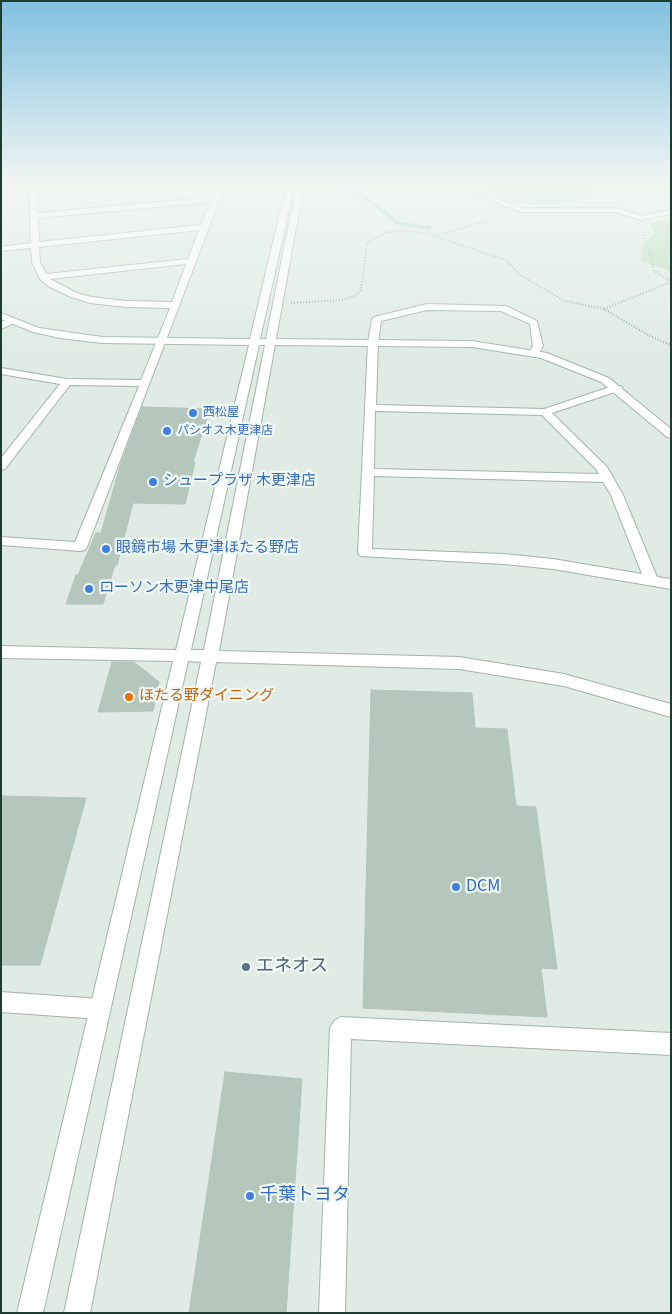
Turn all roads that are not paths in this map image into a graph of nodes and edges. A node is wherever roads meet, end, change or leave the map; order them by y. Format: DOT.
graph roads {
  1 [pos="41,244"];
  2 [pos="198,244"];
  3 [pos="276,244"];
  4 [pos="289,244"];
  5 [pos="35,245"];
  6 [pos="1,248"];
  7 [pos="191,261"];
  8 [pos="43,277"];
  9 [pos="176,305"];
  10 [pos="1,316"];
  11 [pos="12,321"];
  12 [pos="1,326"];
  13 [pos="161,340"];
  14 [pos="253,341"];
  15 [pos="272,341"];
  16 [pos="373,342"];
  17 [pos="534,353"];
  18 [pos="1,371"];
  19 [pos="67,382"];
  20 [pos="145,383"];
  21 [pos="617,388"];
  22 [pos="370,408"];
  23 [pos="544,412"];
  24 [pos="671,435"];
  25 [pos="1,466"];
  26 [pos="368,472"];
  27 [pos="608,478"];
  28 [pos="1,541"];
  29 [pos="650,580"];
  30 [pos="671,584"];
  31 [pos="1,652"];
  32 [pos="181,656"];
  33 [pos="210,657"];
  34 [pos="671,710"];
  35 [pos="1,1002"];
  36 [pos="100,1008"];
  37 [pos="671,1044"];
  38 [pos="30,1313"];
  39 [pos="77,1313"];
  40 [pos="332,1313"];
  1 -- 5 [label="street"];
  2 -- 7 [label="street"];
  3 -- 14 [label="street"];
  4 -- 15 [label="street"];
  5 -- 6 [label="street"];
  5 -- 8 [label="street"];
  7 -- 8 [label="street"];
  7 -- 9 [label="street"];
  8 -- 9 [label="street"];
  9 -- 13 [label="street"];
  10 -- 11 [label="street"];
  11 -- 12 [label="street"];
  11 -- 13 [label="street"];
  13 -- 14 [label="street"];
  13 -- 20 [label="street"];
  14 -- 15 [label="street"];
  14 -- 32 [label="street"];
  15 -- 16 [label="street"];
  15 -- 33 [label="street"];
  16 -- 17 [label="street"];
  16 -- 17 [label="street"];
  16 -- 22 [label="street"];
  17 -- 21 [label="street"];
  18 -- 19 [label="street"];
  19 -- 20 [label="street"];
  19 -- 25 [label="street"];
  20 -- 28 [label="street"];
  21 -- 23 [label="street"];
  21 -- 24 [label="street"];
  22 -- 23 [label="street"];
  22 -- 26 [label="street"];
  23 -- 27 [label="street"];
  26 -- 27 [label="street"];
  26 -- 29 [label="street"];
  27 -- 29 [label="street"];
  29 -- 30 [label="street"];
  31 -- 32 [label="street"];
  32 -- 33 [label="street"];
  32 -- 36 [label="street"];
  33 -- 34 [label="street"];
  33 -- 39 [label="street"];
  35 -- 36 [label="street"];
  36 -- 38 [label="street"];
  37 -- 40 [label="street"];
}
